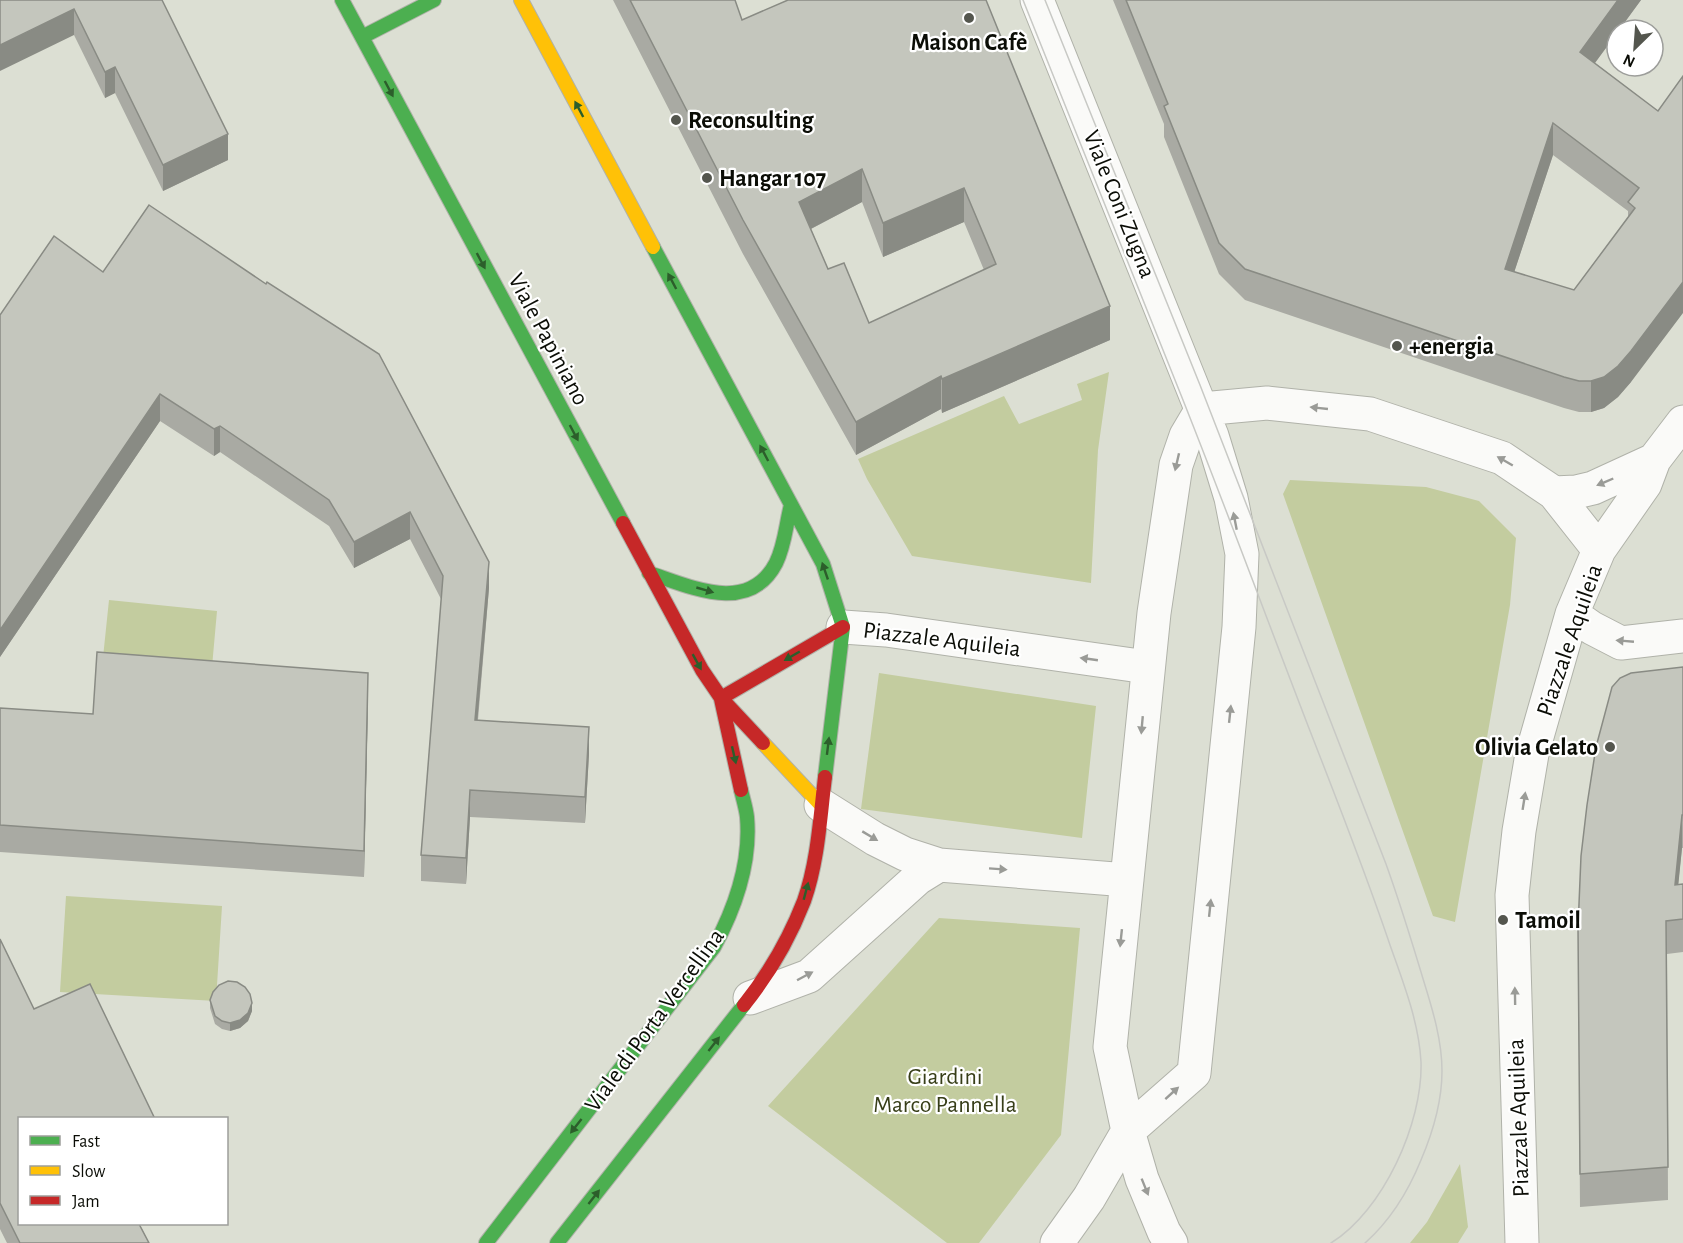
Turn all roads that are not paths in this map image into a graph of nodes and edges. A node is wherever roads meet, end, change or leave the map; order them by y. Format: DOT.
graph roads {
  1 [pos="342,0"];
  2 [pos="434,0"];
  3 [pos="521,0"];
  4 [pos="1037,0"];
  5 [pos="362,37"];
  6 [pos="1202,409"];
  7 [pos="1683,422"];
  8 [pos="1654,460"];
  9 [pos="1554,493"];
  10 [pos="791,505"];
  11 [pos="1599,550"];
  12 [pos="649,573"];
  13 [pos="1572,614"];
  14 [pos="843,627"];
  15 [pos="1683,636"];
  16 [pos="1147,667"];
  17 [pos="721,698"];
  18 [pos="821,805"];
  19 [pos="939,865"];
  20 [pos="1127,880"];
  21 [pos="750,998"];
  22 [pos="1128,1131"];
  23 [pos="486,1243"];
  24 [pos="557,1243"];
  25 [pos="1057,1243"];
  26 [pos="1171,1243"];
  27 [pos="1521,1243"];
  1 -- 5 [label="main road, Viale Papiniano"];
  2 -- 5 [label="main road"];
  10 -- 3 [label="main road, one-way"];
  4 -- 6 [label="street, Viale Coni Zugna"];
  5 -- 12 [label="main road, Viale Papiniano, one-way"];
  9 -- 6 [label="street, Piazzale Aquileia, one-way"];
  6 -- 16 [label="street, one-way"];
  22 -- 6 [label="street, one-way"];
  7 -- 8 [label="street"];
  8 -- 9 [label="street, one-way"];
  8 -- 11 [label="street"];
  9 -- 11 [label="street, Piazzale Aquileia"];
  12 -- 10 [label="main road, one-way"];
  14 -- 10 [label="main road, one-way"];
  11 -- 13 [label="street, Piazzale Aquileia"];
  12 -- 17 [label="main road, Viale Papiniano, one-way"];
  15 -- 13 [label="street, one-way"];
  27 -- 13 [label="street, Piazzale Aquileia, one-way"];
  16 -- 14 [label="street, Piazzale Aquileia, one-way"];
  14 -- 17 [label="main road, Piazzale Aquileia, one-way"];
  18 -- 14 [label="main road, one-way"];
  16 -- 20 [label="street, one-way"];
  17 -- 18 [label="main road"];
  17 -- 23 [label="main road, Viale di Porta Vercellina, one-way"];
  18 -- 19 [label="street, one-way"];
  21 -- 18 [label="main road, one-way"];
  19 -- 20 [label="street, one-way"];
  21 -- 19 [label="street, one-way"];
  20 -- 22 [label="street, one-way"];
  24 -- 21 [label="main road, one-way"];
  22 -- 25 [label="street"];
  22 -- 26 [label="street, one-way"];
}
